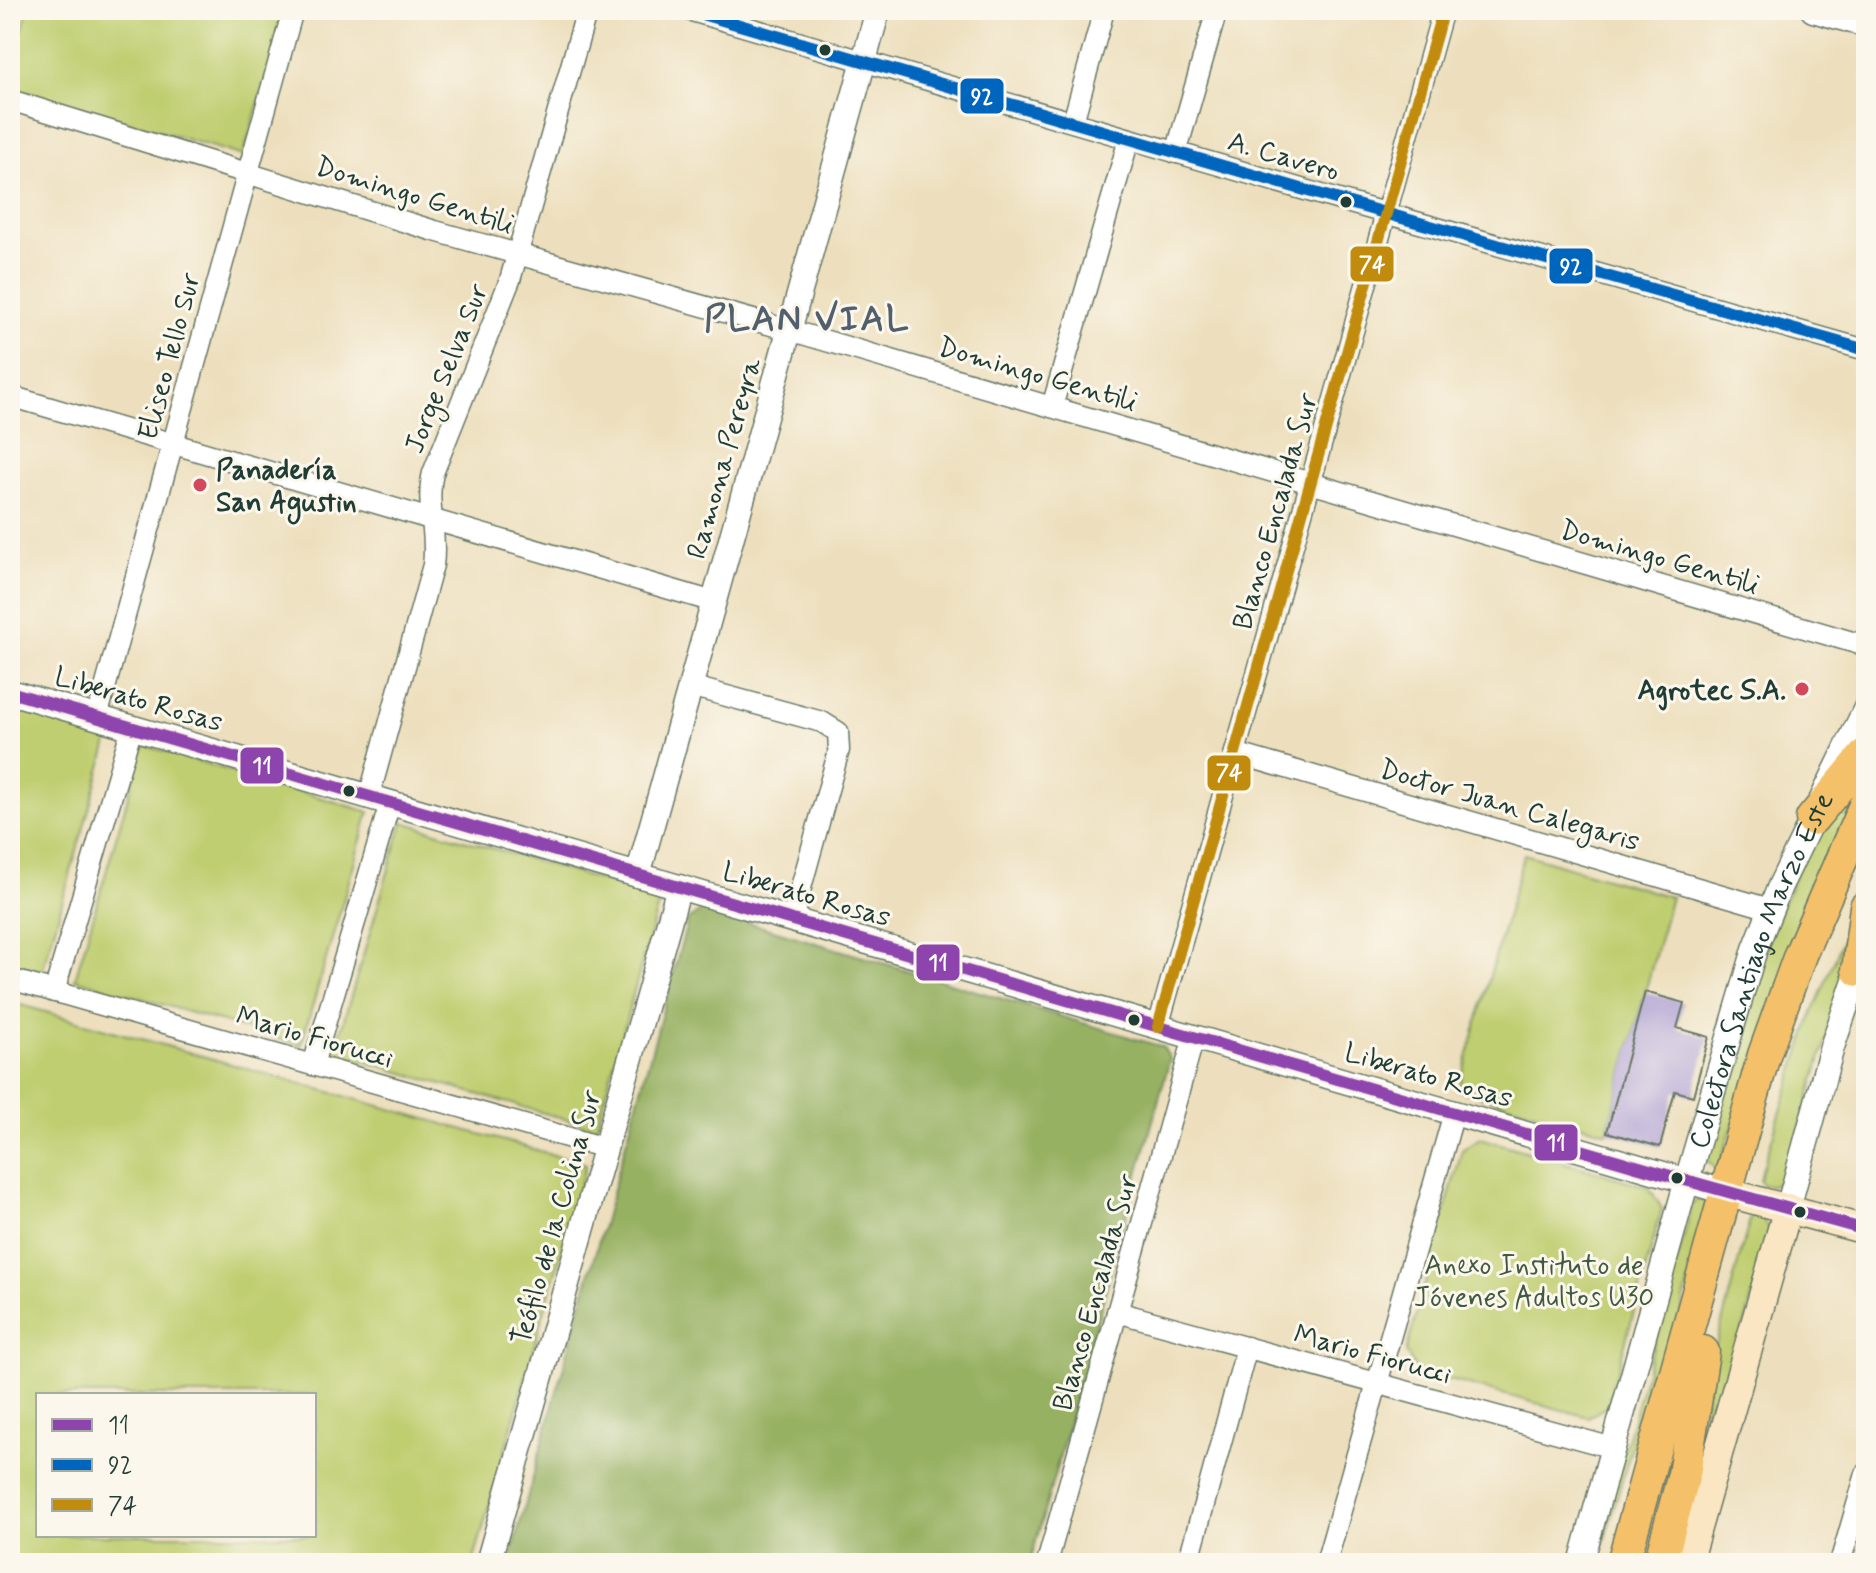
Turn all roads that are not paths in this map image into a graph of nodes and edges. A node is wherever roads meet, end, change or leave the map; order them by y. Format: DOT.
graph roads {
  1 [pos="293,10"];
  2 [pos="587,10"];
  3 [pos="688,10"];
  4 [pos="878,10"];
  5 [pos="1104,10"];
  6 [pos="1217,10"];
  7 [pos="1443,10"];
  8 [pos="1813,10"];
  9 [pos="1866,25"];
  10 [pos="864,62"];
  11 [pos="10,100"];
  12 [pos="1073,122"];
  13 [pos="1129,139"];
  14 [pos="1176,153"];
  15 [pos="248,173"];
  16 [pos="1386,214"];
  17 [pos="518,254"];
  18 [pos="789,330"];
  19 [pos="1866,350"];
  20 [pos="10,396"];
  21 [pos="1052,407"];
  22 [pos="173,444"];
  23 [pos="1311,483"];
  24 [pos="432,519"];
  25 [pos="714,602"];
  26 [pos="1866,646"];
  27 [pos="690,686"];
  28 [pos="10,692"];
  29 [pos="1866,708"];
  30 [pos="97,717"];
  31 [pos="132,727"];
  32 [pos="1235,753"];
  33 [pos="1866,754"];
  34 [pos="380,800"];
  35 [pos="1866,803"];
  36 [pos="1812,819"];
  37 [pos="1866,854"];
  38 [pos="638,875"];
  39 [pos="679,887"];
  40 [pos="1866,907"];
  41 [pos="1770,909"];
  42 [pos="792,920"];
  43 [pos="1862,960"];
  44 [pos="10,979"];
  45 [pos="54,992"];
  46 [pos="1158,1027"];
  47 [pos="1194,1037"];
  48 [pos="313,1065"];
  49 [pos="1454,1113"];
  50 [pos="605,1148"];
  51 [pos="1687,1180"];
  52 [pos="1735,1194"];
  53 [pos="1788,1208"];
  54 [pos="1866,1230"];
  55 [pos="1117,1312"];
  56 [pos="1694,1343"];
  57 [pos="1247,1347"];
  58 [pos="1377,1383"];
  59 [pos="1613,1448"];
  60 [pos="1866,1474"];
  61 [pos="488,1563"];
  62 [pos="1047,1563"];
  63 [pos="1188,1563"];
  64 [pos="1326,1563"];
  65 [pos="1581,1563"];
  66 [pos="1605,1563"];
  67 [pos="1623,1563"];
  68 [pos="1645,1563"];
  69 [pos="1660,1563"];
  70 [pos="1687,1563"];
  71 [pos="1840,1563"];
  1 -- 15 [label="street, Eliseo Tello Sur"];
  2 -- 17 [label="street, Jorge Selva Sur"];
  3 -- 10 [label="street, A. Cavero"];
  4 -- 10 [label="street, Ramona Pereyra"];
  5 -- 12 [label="street"];
  6 -- 14 [label="street"];
  7 -- 16 [label="street, Blanco Encalada Sur"];
  8 -- 9 [label="street"];
  10 -- 12 [label="street, A. Cavero"];
  10 -- 18 [label="street, Ramona Pereyra"];
  11 -- 15 [label="street, Domingo Gentili"];
  12 -- 13 [label="street, A. Cavero"];
  13 -- 14 [label="street, A. Cavero"];
  13 -- 21 [label="street"];
  14 -- 16 [label="street, A. Cavero"];
  15 -- 17 [label="street, Domingo Gentili"];
  15 -- 22 [label="street, Eliseo Tello Sur"];
  16 -- 19 [label="street, A. Cavero"];
  16 -- 23 [label="street, Blanco Encalada Sur"];
  17 -- 18 [label="street, Domingo Gentili"];
  17 -- 24 [label="street, Jorge Selva Sur"];
  18 -- 21 [label="street, Domingo Gentili"];
  18 -- 25 [label="street, Ramona Pereyra"];
  20 -- 22 [label="street"];
  21 -- 23 [label="street, Domingo Gentili"];
  22 -- 24 [label="street"];
  22 -- 30 [label="street, Eliseo Tello Sur"];
  23 -- 26 [label="street, Domingo Gentili"];
  23 -- 32 [label="street, Blanco Encalada Sur"];
  24 -- 25 [label="street"];
  24 -- 34 [label="street, Jorge Selva Sur"];
  25 -- 27 [label="street, Ramona Pereyra"];
  27 -- 38 [label="street, Ramona Pereyra"];
  27 -- 42 [label="street"];
  28 -- 30 [label="street, Liberato Rosas"];
  29 -- 36 [label="street, Colectora Santiago Marzo Este"];
  30 -- 31 [label="street, Liberato Rosas"];
  31 -- 34 [label="street, Liberato Rosas"];
  31 -- 45 [label="street"];
  32 -- 41 [label="street, Doctor Juan Calegaris"];
  32 -- 46 [label="street, Blanco Encalada Sur"];
  33 -- 36 [label="highway"];
  34 -- 38 [label="street, Liberato Rosas"];
  34 -- 48 [label="street, Jorge Selva Sur"];
  35 -- 52 [label="highway"];
  36 -- 41 [label="street, Colectora Santiago Marzo Este"];
  37 -- 52 [label="highway"];
  38 -- 39 [label="street, Liberato Rosas"];
  39 -- 42 [label="street, Liberato Rosas"];
  39 -- 50 [label="street, Teófilo de la Colina Sur"];
  40 -- 43 [label="highway"];
  41 -- 51 [label="street, Colectora Santiago Marzo Este"];
  42 -- 46 [label="street, Liberato Rosas"];
  43 -- 53 [label="street"];
  44 -- 45 [label="street, Mario Fiorucci"];
  45 -- 48 [label="street, Mario Fiorucci"];
  46 -- 47 [label="street, Liberato Rosas"];
  47 -- 49 [label="street, Liberato Rosas"];
  47 -- 55 [label="street, Blanco Encalada Sur"];
  48 -- 50 [label="street, Mario Fiorucci"];
  49 -- 51 [label="street, Liberato Rosas"];
  49 -- 58 [label="street"];
  50 -- 61 [label="street, Teófilo de la Colina Sur"];
  51 -- 52 [label="street, Liberato Rosas"];
  51 -- 59 [label="street, Colectora Santiago Marzo Este"];
  52 -- 53 [label="main road"];
  52 -- 56 [label="highway"];
  53 -- 54 [label="main road"];
  53 -- 70 [label="main road"];
  55 -- 57 [label="street, Mario Fiorucci"];
  55 -- 62 [label="street, Blanco Encalada Sur"];
  56 -- 66 [label="highway"];
  56 -- 67 [label="highway"];
  56 -- 68 [label="highway"];
  56 -- 69 [label="highway"];
  57 -- 58 [label="street, Mario Fiorucci"];
  57 -- 63 [label="street"];
  58 -- 59 [label="street, Mario Fiorucci"];
  58 -- 64 [label="street"];
  59 -- 65 [label="street, Colectora Santiago Marzo Este"];
  60 -- 71 [label="street"];
}
